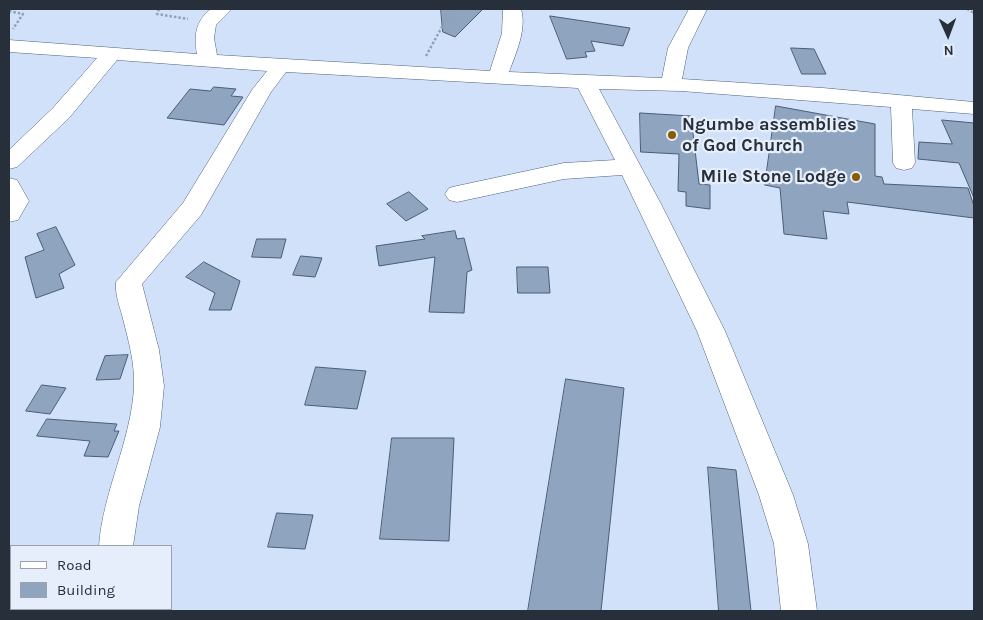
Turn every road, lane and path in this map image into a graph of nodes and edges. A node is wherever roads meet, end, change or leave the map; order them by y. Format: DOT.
graph roads {
  1 [pos="160,9"];
  2 [pos="456,9"];
  3 [pos="512,9"];
  4 [pos="698,9"];
  5 [pos="967,9"];
  6 [pos="9,11"];
  7 [pos="974,13"];
  8 [pos="215,14"];
  9 [pos="9,36"];
  10 [pos="9,46"];
  11 [pos="111,55"];
  12 [pos="208,61"];
  13 [pos="281,66"];
  14 [pos="402,72"];
  15 [pos="497,78"];
  16 [pos="584,82"];
  17 [pos="671,84"];
  18 [pos="902,102"];
  19 [pos="974,108"];
  20 [pos="9,162"];
  21 [pos="904,163"];
  22 [pos="628,167"];
  23 [pos="9,186"];
  24 [pos="457,194"];
  25 [pos="9,214"];
  26 [pos="116,545"];
  27 [pos="799,611"];
  1 -- 8 [label="path"];
  2 -- 14 [label="path"];
  3 -- 15 [label="street"];
  4 -- 17 [label="street"];
  5 -- 7 [label="path"];
  6 -- 9 [label="path"];
  8 -- 12 [label="street"];
  10 -- 11 [label="street"];
  11 -- 12 [label="street"];
  11 -- 20 [label="street"];
  12 -- 13 [label="street"];
  13 -- 14 [label="street"];
  13 -- 26 [label="street"];
  14 -- 15 [label="street"];
  15 -- 16 [label="street"];
  16 -- 17 [label="street"];
  16 -- 22 [label="street"];
  17 -- 18 [label="street"];
  18 -- 19 [label="street"];
  18 -- 21 [label="street"];
  22 -- 24 [label="street"];
  22 -- 27 [label="street"];
  23 -- 25 [label="street"];
}
